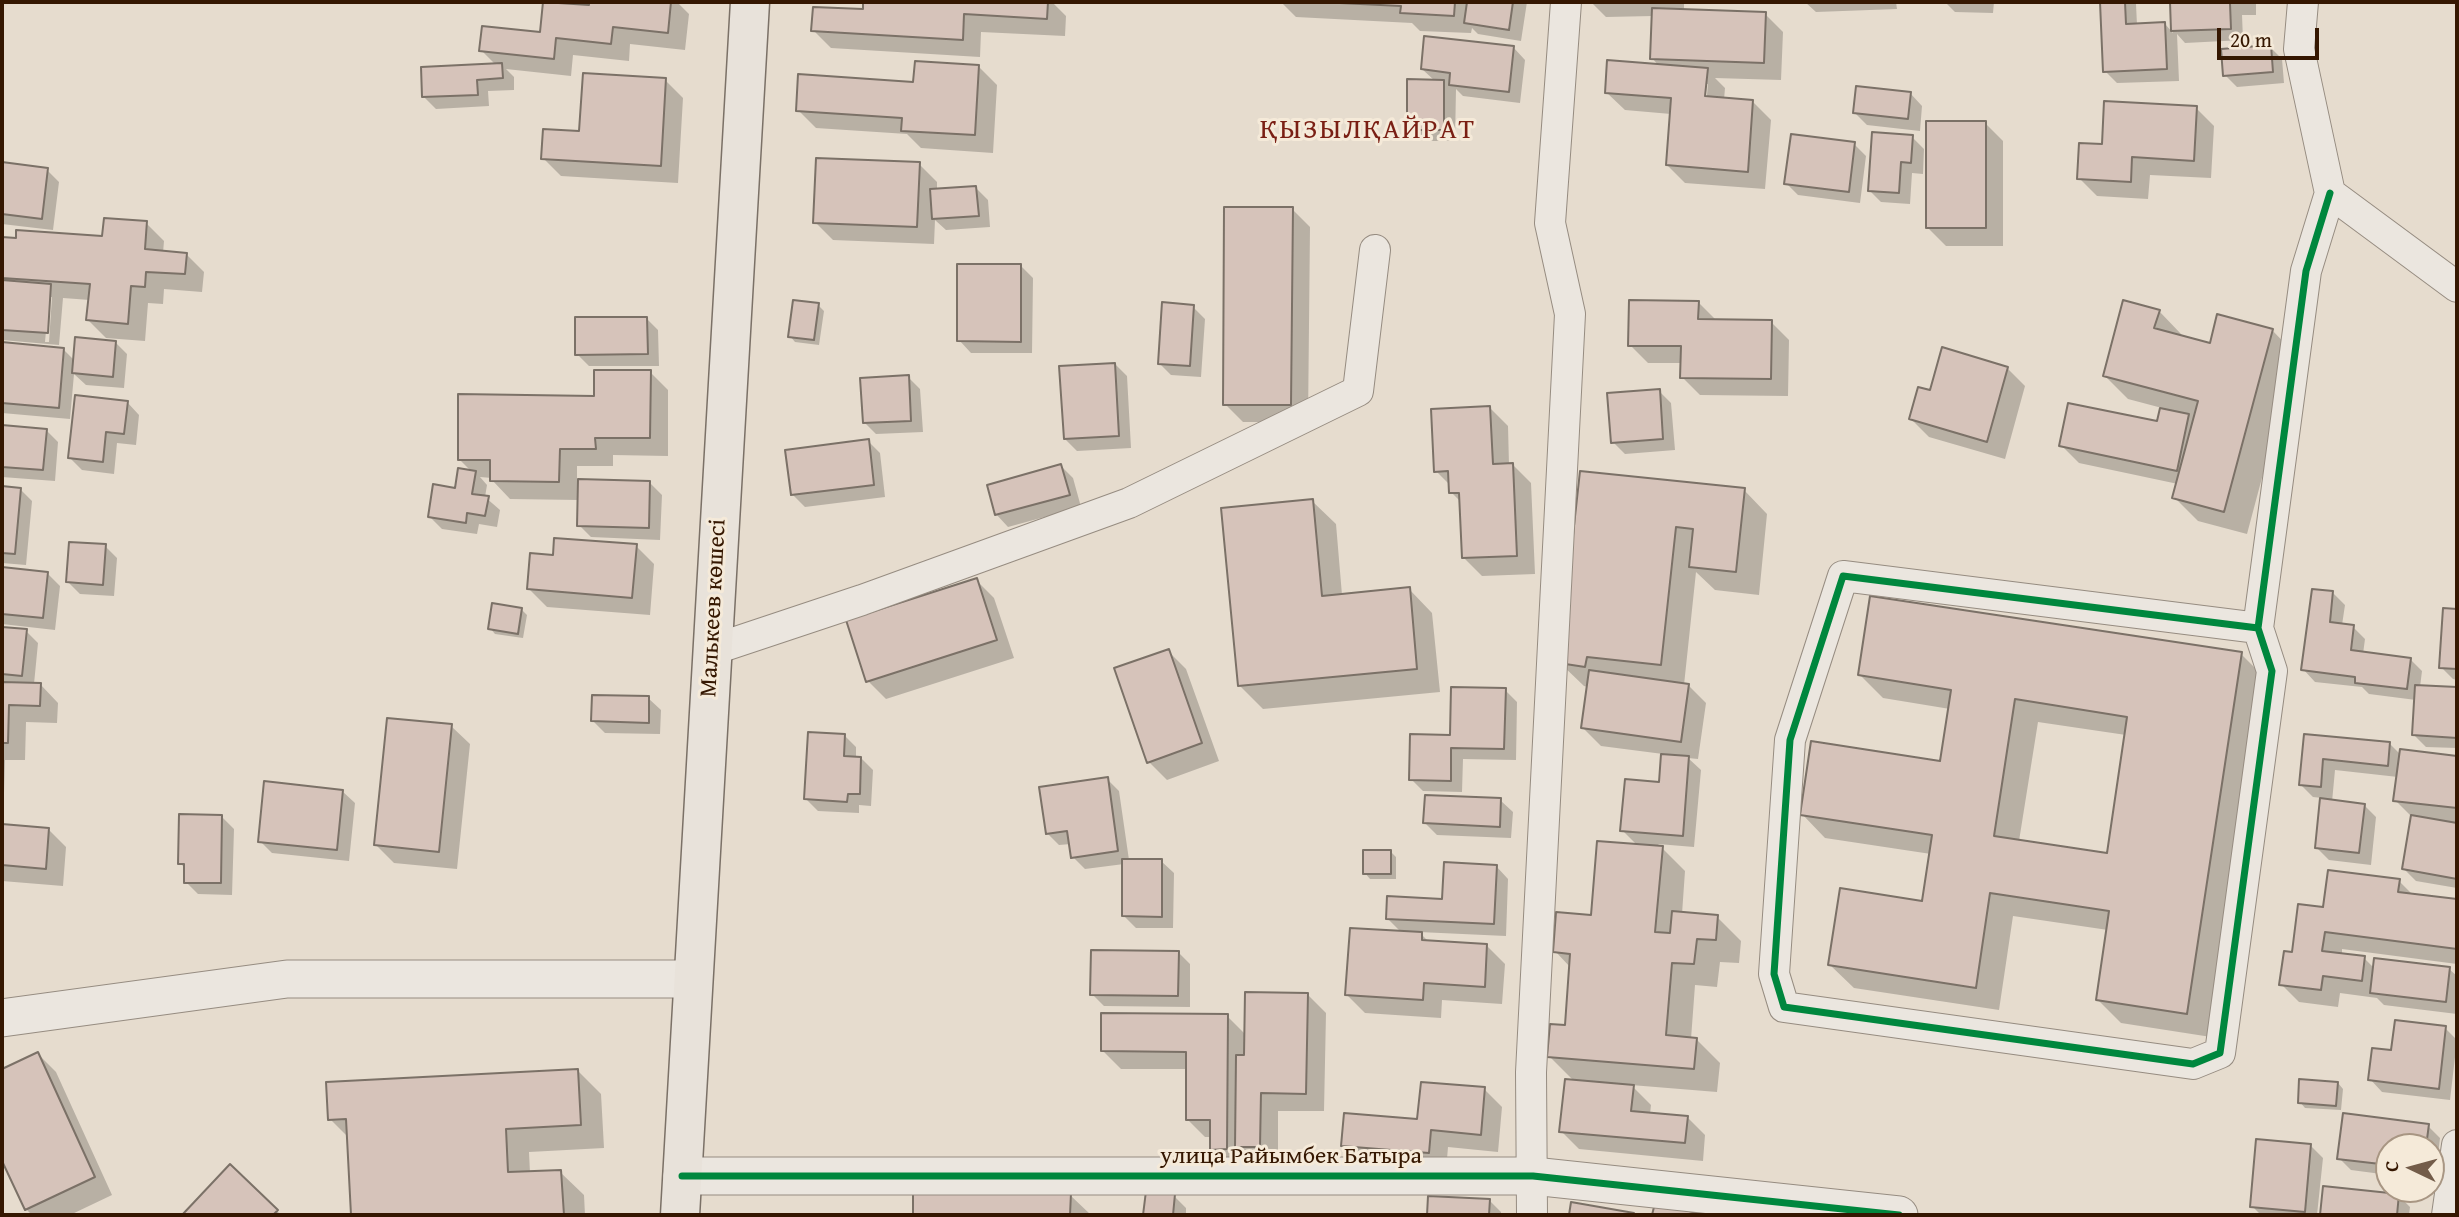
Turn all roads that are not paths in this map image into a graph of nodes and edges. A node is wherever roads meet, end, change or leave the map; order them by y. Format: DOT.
graph roads {
  1 [pos="750,2"];
  2 [pos="1566,2"];
  3 [pos="2303,2"];
  4 [pos="2330,192"];
  5 [pos="1375,250"];
  6 [pos="2457,287"];
  7 [pos="2258,628"];
  8 [pos="712,650"];
  9 [pos="693,979"];
  10 [pos="2,1018"];
  11 [pos="2457,1145"];
  12 [pos="682,1176"];
  13 [pos="1533,1176"];
  14 [pos="680,1215"];
  15 [pos="1532,1215"];
  16 [pos="1899,1215"];
  17 [pos="2447,1215"];
  1 -- 8 [label="main road, Малькеев көшесі"];
  2 -- 13 [label="street"];
  3 -- 4 [label="street"];
  4 -- 6 [label="street"];
  4 -- 7 [label="street"];
  5 -- 8 [label="street"];
  7 -- 7 [label="street"];
  8 -- 9 [label="main road, Малькеев көшесі"];
  9 -- 10 [label="street"];
  9 -- 12 [label="main road, Малькеев көшесі"];
  11 -- 17 [label="street"];
  12 -- 13 [label="street, улица Райымбек Батыра"];
  12 -- 14 [label="main road, Малькеев көшесі"];
  13 -- 15 [label="street"];
  13 -- 16 [label="street, улица Райымбек Батыра"];
}
